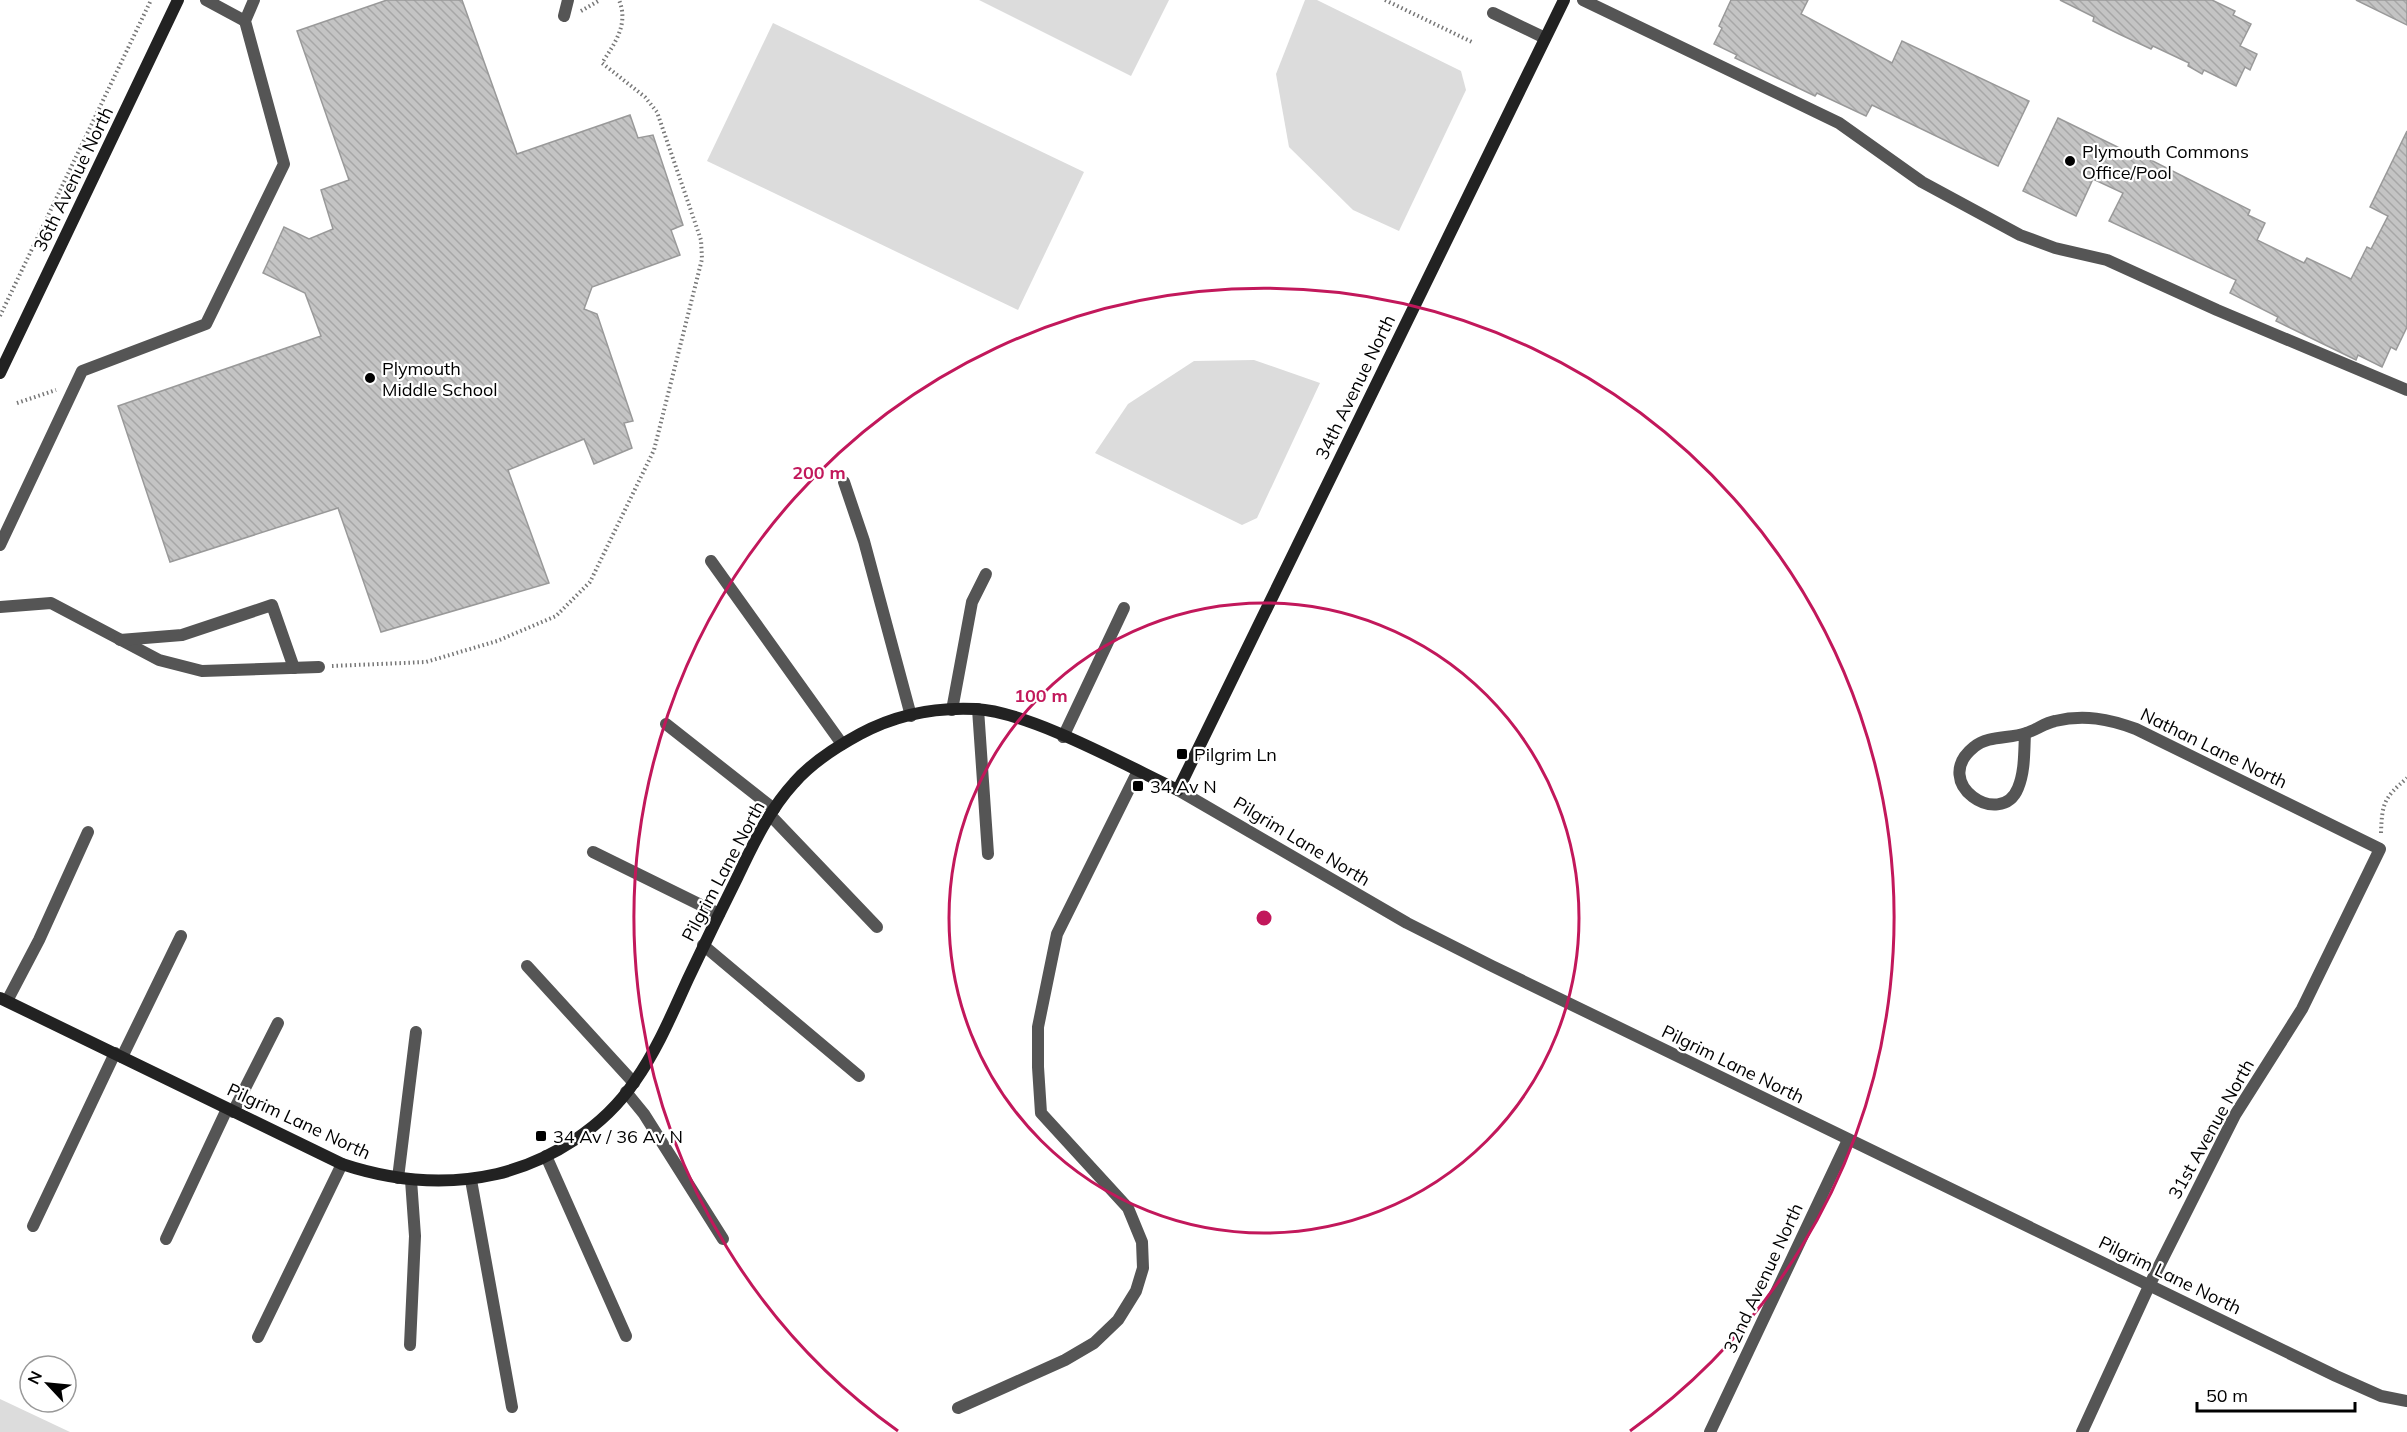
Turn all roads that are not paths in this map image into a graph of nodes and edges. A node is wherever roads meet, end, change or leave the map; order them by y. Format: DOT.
graph roads {
  1 [pos="178,0"];
  2 [pos="206,0"];
  3 [pos="254,0"];
  4 [pos="568,0"];
  5 [pos="1564,0"];
  6 [pos="1583,0"];
  7 [pos="1493,13"];
  8 [pos="564,16"];
  9 [pos="245,21"];
  10 [pos="1545,38"];
  11 [pos="0,373"];
  12 [pos="2407,390"];
  13 [pos="844,482"];
  14 [pos="0,545"];
  15 [pos="711,561"];
  16 [pos="986,574"];
  17 [pos="0,607"];
  18 [pos="1124,608"];
  19 [pos="119,640"];
  20 [pos="319,667"];
  21 [pos="294,668"];
  22 [pos="978,709"];
  23 [pos="952,710"];
  24 [pos="911,716"];
  25 [pos="666,723"];
  26 [pos="2025,734"];
  27 [pos="1064,737"];
  28 [pos="842,744"];
  29 [pos="1138,771"];
  30 [pos="1178,790"];
  31 [pos="772,812"];
  32 [pos="88,832"];
  33 [pos="2380,849"];
  34 [pos="593,852"];
  35 [pos="988,854"];
  36 [pos="719,914"];
  37 [pos="877,927"];
  38 [pos="181,936"];
  39 [pos="703,945"];
  40 [pos="527,966"];
  41 [pos="3,999"];
  42 [pos="278,1023"];
  43 [pos="416,1032"];
  44 [pos="118,1055"];
  45 [pos="859,1076"];
  46 [pos="630,1088"];
  47 [pos="230,1110"];
  48 [pos="1848,1140"];
  49 [pos="546,1156"];
  50 [pos="342,1164"];
  51 [pos="405,1179"];
  52 [pos="471,1180"];
  53 [pos="33,1226"];
  54 [pos="166,1239"];
  55 [pos="723,1239"];
  56 [pos="2150,1284"];
  57 [pos="626,1336"];
  58 [pos="258,1337"];
  59 [pos="410,1345"];
  60 [pos="2407,1401"];
  61 [pos="512,1407"];
  62 [pos="958,1408"];
  63 [pos="1710,1432"];
  64 [pos="2082,1432"];
  1 -- 11 [label="street, 36th Avenue North"];
  2 -- 9 [label="street"];
  3 -- 9 [label="street"];
  4 -- 8 [label="street"];
  5 -- 10 [label="street, 34th Avenue North"];
  6 -- 12 [label="street"];
  7 -- 10 [label="street"];
  9 -- 14 [label="street"];
  10 -- 30 [label="street, 34th Avenue North"];
  13 -- 24 [label="street"];
  15 -- 28 [label="street"];
  16 -- 23 [label="street"];
  17 -- 19 [label="street"];
  18 -- 27 [label="street"];
  19 -- 21 [label="street"];
  19 -- 21 [label="street"];
  20 -- 21 [label="street"];
  22 -- 23 [label="street, Pilgrim Lane North"];
  22 -- 27 [label="street, Pilgrim Lane North"];
  22 -- 35 [label="street"];
  23 -- 24 [label="street, Pilgrim Lane North"];
  24 -- 28 [label="street, Pilgrim Lane North"];
  25 -- 31 [label="street"];
  26 -- 26 [label="street, Nathan Lane North"];
  26 -- 33 [label="street, Nathan Lane North"];
  27 -- 29 [label="street, Pilgrim Lane North"];
  28 -- 31 [label="street, Pilgrim Lane North"];
  29 -- 30 [label="street, Pilgrim Lane North"];
  29 -- 62 [label="street"];
  30 -- 48 [label="street, Pilgrim Lane North"];
  31 -- 36 [label="street, Pilgrim Lane North"];
  31 -- 37 [label="street"];
  32 -- 41 [label="street"];
  33 -- 56 [label="street, 31st Avenue North"];
  34 -- 36 [label="street"];
  36 -- 39 [label="street, Pilgrim Lane North"];
  38 -- 44 [label="street"];
  39 -- 45 [label="street"];
  39 -- 46 [label="street, Pilgrim Lane North"];
  40 -- 46 [label="street"];
  41 -- 44 [label="street, Pilgrim Lane North"];
  42 -- 47 [label="street"];
  43 -- 51 [label="street"];
  44 -- 47 [label="street, Pilgrim Lane North"];
  44 -- 53 [label="street"];
  46 -- 49 [label="street, Pilgrim Lane North"];
  46 -- 55 [label="street"];
  47 -- 50 [label="street, Pilgrim Lane North"];
  47 -- 54 [label="street"];
  48 -- 56 [label="street, Pilgrim Lane North"];
  48 -- 63 [label="street, 32nd Avenue North"];
  49 -- 52 [label="street, Pilgrim Lane North"];
  49 -- 57 [label="street"];
  50 -- 51 [label="street, Pilgrim Lane North"];
  50 -- 58 [label="street"];
  51 -- 52 [label="street, Pilgrim Lane North"];
  51 -- 59 [label="street"];
  52 -- 61 [label="street"];
  56 -- 60 [label="street, Pilgrim Lane North"];
  56 -- 64 [label="street, 31st Avenue North"];
}
